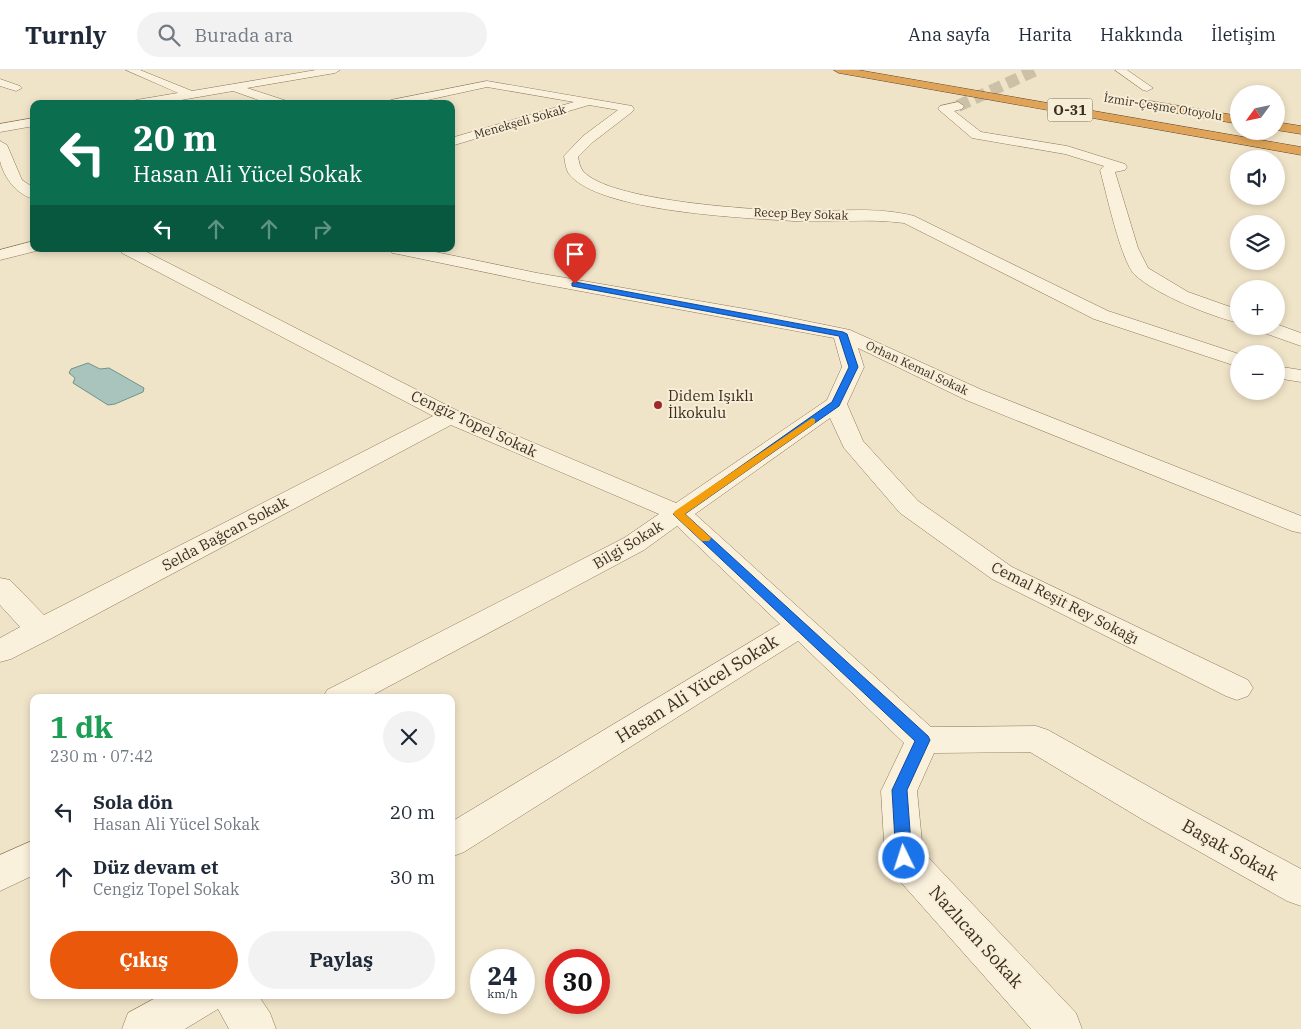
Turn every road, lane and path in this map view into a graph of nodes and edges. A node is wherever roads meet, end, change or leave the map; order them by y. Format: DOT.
graph roads {
  1 [pos="131,70"];
  2 [pos="335,70"];
  3 [pos="839,70"];
  4 [pos="1120,70"];
  5 [pos="0,82"];
  6 [pos="234,88"];
  7 [pos="1148,88"];
  8 [pos="0,90"];
  9 [pos="189,94"];
  10 [pos="157,100"];
  11 [pos="271,100"];
  12 [pos="410,100"];
  13 [pos="590,102"];
  14 [pos="1135,103"];
  15 [pos="958,106"];
  16 [pos="1230,119"];
  17 [pos="30,123"];
  18 [pos="1285,127"];
  19 [pos="0,128"];
  20 [pos="1301,130"];
  21 [pos="455,141"];
  22 [pos="0,145"];
  23 [pos="1301,151"];
  24 [pos="16,182"];
  25 [pos="0,186"];
  26 [pos="30,192"];
  27 [pos="30,247"];
  28 [pos="134,252"];
  29 [pos="412,252"];
  30 [pos="0,255"];
  31 [pos="1230,314"];
  32 [pos="843,334"];
  33 [pos="1285,334"];
  34 [pos="1301,340"];
  35 [pos="1230,358"];
  36 [pos="1285,373"];
  37 [pos="1301,376"];
  38 [pos="836,404"];
  39 [pos="450,416"];
  40 [pos="678,514"];
  41 [pos="1301,525"];
  42 [pos="0,587"];
  43 [pos="800,626"];
  44 [pos="41,631"];
  45 [pos="0,651"];
  46 [pos="1237,688"];
  47 [pos="347,694"];
  48 [pos="923,740"];
  49 [pos="455,839"];
  50 [pos="30,858"];
  51 [pos="0,874"];
  52 [pos="1301,889"];
  53 [pos="195,999"];
  54 [pos="235,999"];
  55 [pos="144,1029"];
  56 [pos="254,1029"];
  57 [pos="1060,1029"];
  1 -- 9 [label="street"];
  2 -- 6 [label="street"];
  3 -- 23 [label="highway, İzmir-Çeşme Otoyolu / O-31"];
  4 -- 7 [label="street"];
  5 -- 8 [label="street"];
  6 -- 9 [label="street"];
  6 -- 11 [label="street"];
  9 -- 10 [label="street"];
  12 -- 13 [label="street, Recep Bey Sokak"];
  13 -- 21 [label="street, Menekşeli Sokak"];
  13 -- 35 [label="street, Recep Bey Sokak"];
  14 -- 16 [label="highway, İzmir-Çeşme Otoyolu"];
  15 -- 31 [label="street"];
  17 -- 19 [label="street"];
  18 -- 20 [label="highway"];
  22 -- 24 [label="street"];
  24 -- 25 [label="street"];
  24 -- 26 [label="street"];
  27 -- 30 [label="street"];
  28 -- 39 [label="street, Cengiz Topel Sokak"];
  29 -- 32 [label="street, Orhan Kemal Sokak"];
  32 -- 38 [label="street"];
  32 -- 41 [label="street, Orhan Kemal Sokak"];
  33 -- 34 [label="street"];
  36 -- 37 [label="street"];
  38 -- 40 [label="street, Bilgi Sokak"];
  38 -- 46 [label="street, Cemal Reşit Rey Sokağı"];
  39 -- 40 [label="street, Cengiz Topel Sokak"];
  39 -- 44 [label="street, Selda Bağcan Sokak"];
  40 -- 43 [label="street, Cengiz Topel Sokak"];
  40 -- 47 [label="street, Bilgi Sokak"];
  42 -- 44 [label="street"];
  43 -- 48 [label="street"];
  43 -- 49 [label="street, Hasan Ali Yücel Sokak"];
  44 -- 45 [label="street, Selda Bağcan Sokak"];
  48 -- 52 [label="street, Başak Sokak"];
  48 -- 57 [label="street, Nazlıcan Sokak"];
  50 -- 51 [label="street"];
  53 -- 55 [label="street"];
  54 -- 56 [label="street"];
}
